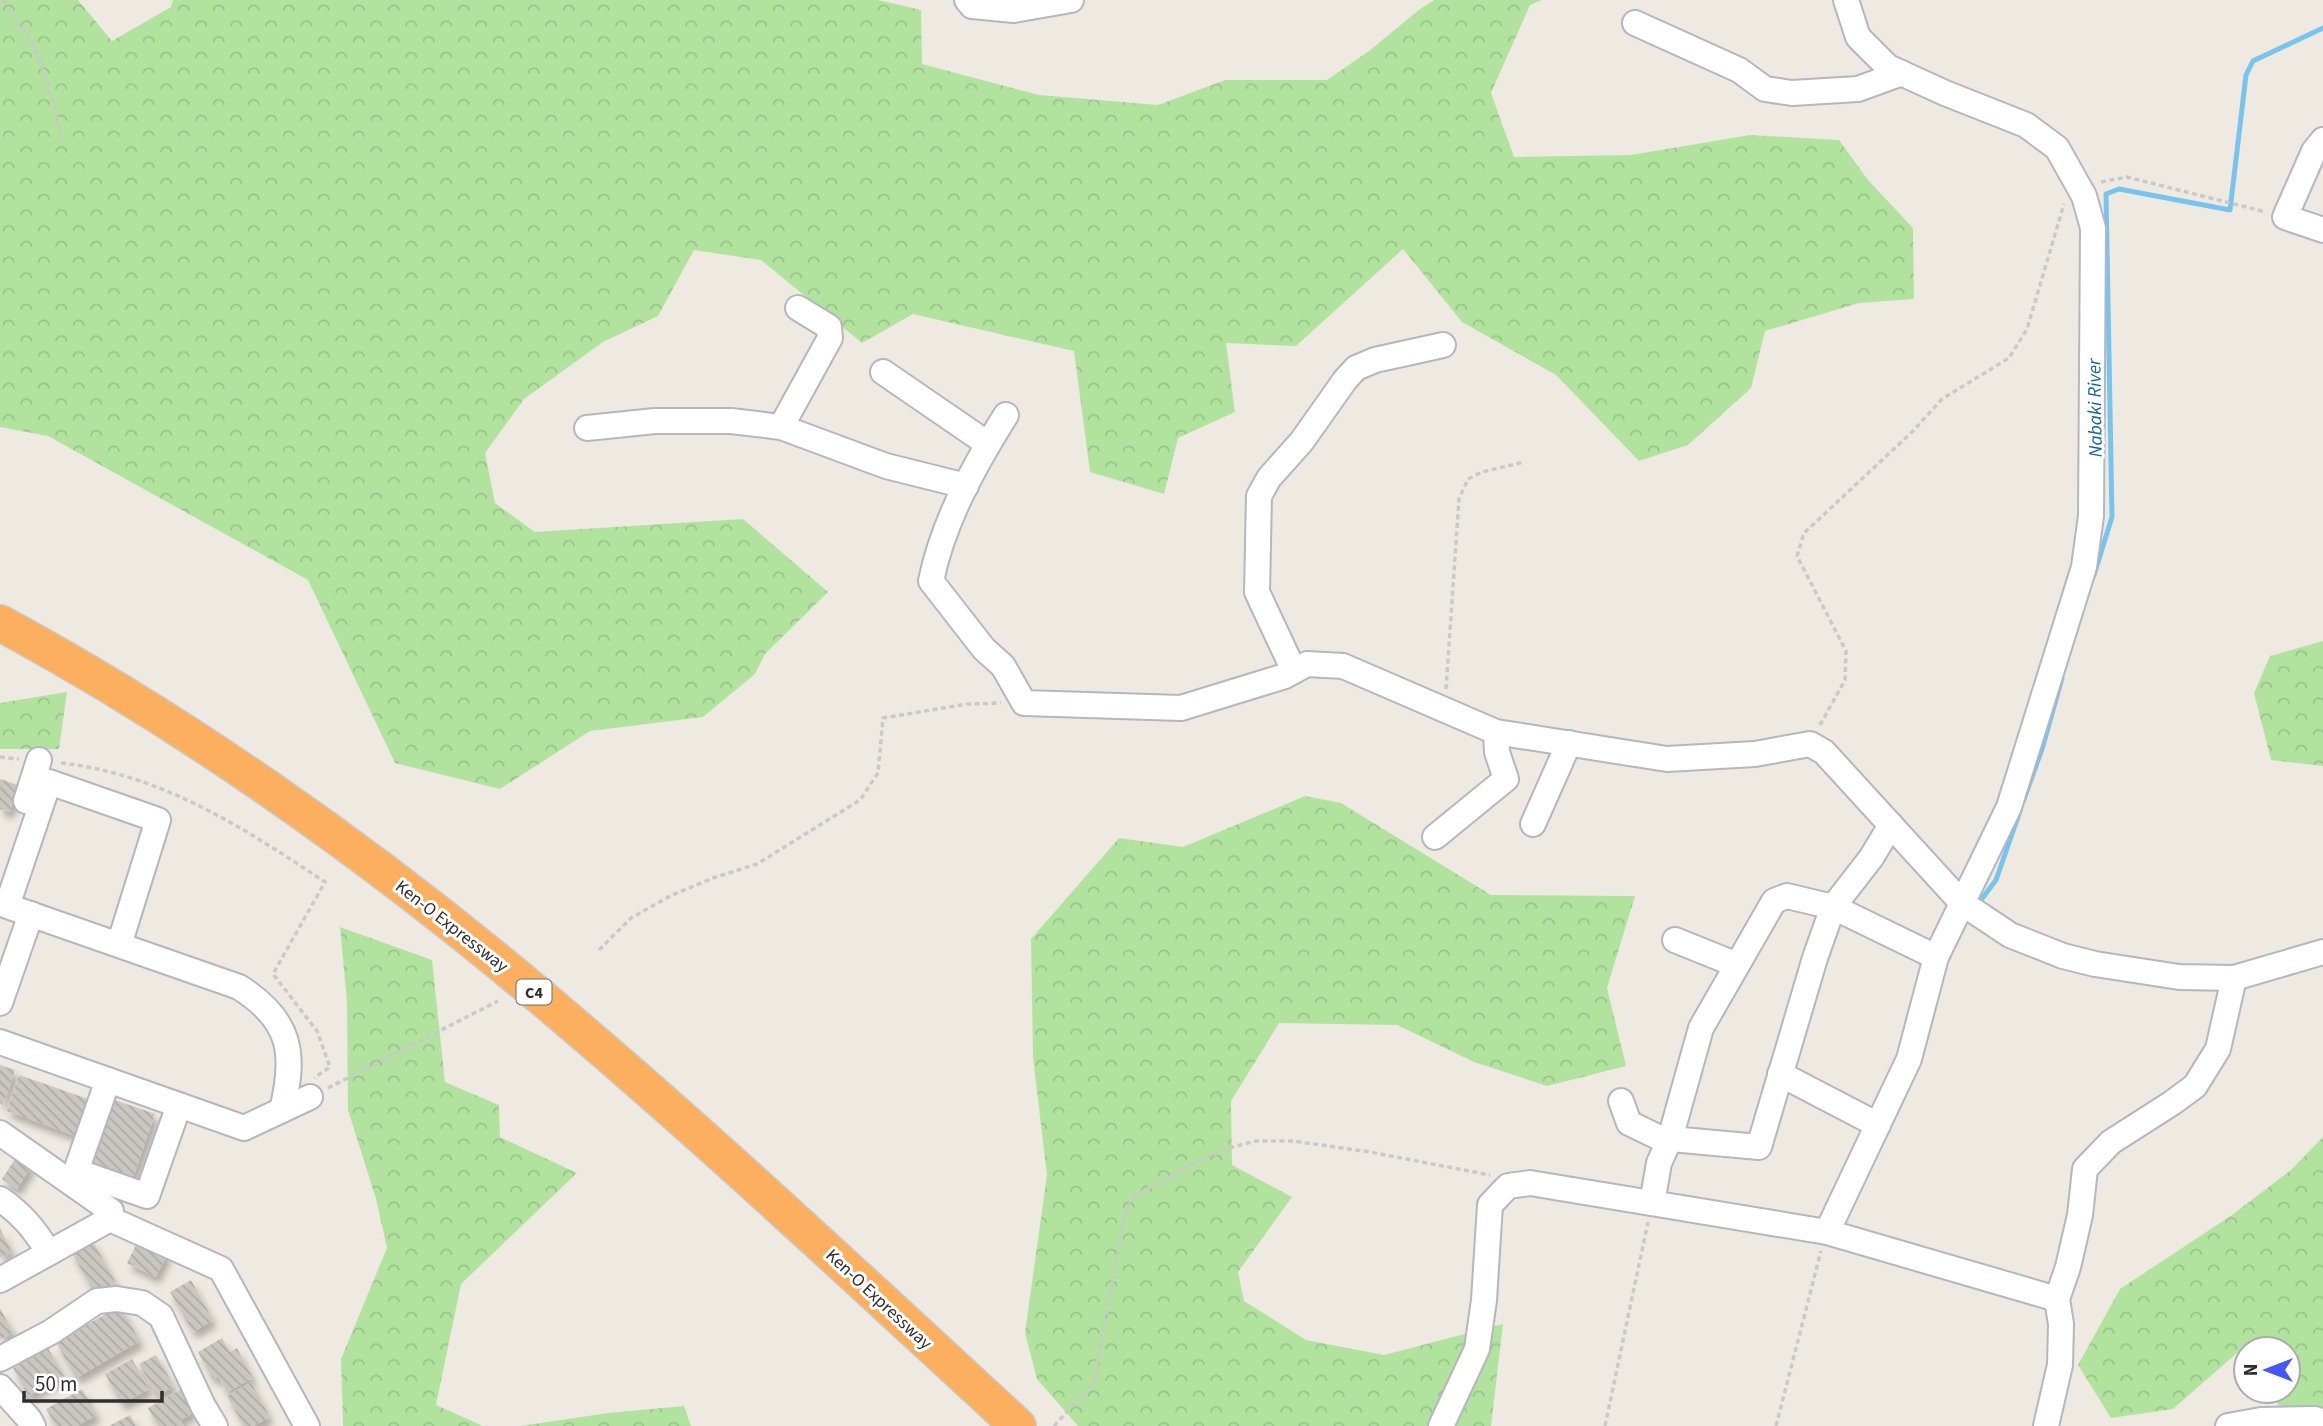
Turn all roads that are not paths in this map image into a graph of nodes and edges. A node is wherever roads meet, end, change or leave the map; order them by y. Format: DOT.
graph roads {
  1 [pos="967,0"];
  2 [pos="1071,0"];
  3 [pos="1846,0"];
  4 [pos="1635,23"];
  5 [pos="1902,73"];
  6 [pos="2323,140"];
  7 [pos="2323,230"];
  8 [pos="798,308"];
  9 [pos="1443,345"];
  10 [pos="883,372"];
  11 [pos="1006,415"];
  12 [pos="781,427"];
  13 [pos="587,428"];
  14 [pos="988,444"];
  15 [pos="966,486"];
  16 [pos="0,623"];
  17 [pos="1293,671"];
  18 [pos="1496,732"];
  19 [pos="1569,743"];
  20 [pos="39,760"];
  21 [pos="1533,824"];
  22 [pos="1891,825"];
  23 [pos="1435,837"];
  24 [pos="0,878"];
  25 [pos="1962,903"];
  26 [pos="1833,907"];
  27 [pos="31,914"];
  28 [pos="1675,940"];
  29 [pos="119,945"];
  30 [pos="2323,952"];
  31 [pos="1936,957"];
  32 [pos="1737,965"];
  33 [pos="2234,978"];
  34 [pos="0,1003"];
  35 [pos="0,1042"];
  36 [pos="1780,1074"];
  37 [pos="108,1080"];
  38 [pos="310,1097"];
  39 [pos="1621,1101"];
  40 [pos="180,1105"];
  41 [pos="282,1110"];
  42 [pos="1878,1125"];
  43 [pos="0,1133"];
  44 [pos="1670,1139"];
  45 [pos="123,1188"];
  46 [pos="0,1199"];
  47 [pos="1652,1203"];
  48 [pos="110,1219"];
  49 [pos="1827,1233"];
  50 [pos="49,1253"];
  51 [pos="0,1280"];
  52 [pos="2057,1299"];
  53 [pos="0,1359"];
  54 [pos="0,1387"];
  55 [pos="2323,1422"];
  56 [pos="33,1426"];
  57 [pos="215,1426"];
  58 [pos="307,1426"];
  59 [pos="1018,1426"];
  60 [pos="1441,1426"];
  61 [pos="2046,1426"];
  62 [pos="2228,1426"];
  1 -- 2 [label="street"];
  3 -- 5 [label="street"];
  4 -- 5 [label="street"];
  5 -- 25 [label="street"];
  6 -- 7 [label="street"];
  8 -- 12 [label="street"];
  9 -- 17 [label="street"];
  10 -- 14 [label="street"];
  11 -- 14 [label="street"];
  12 -- 13 [label="street"];
  12 -- 15 [label="street"];
  14 -- 15 [label="street"];
  15 -- 17 [label="street"];
  16 -- 59 [label="highway, Ken-O Expressway / C4"];
  17 -- 18 [label="street"];
  18 -- 19 [label="street"];
  18 -- 23 [label="street"];
  19 -- 21 [label="street"];
  19 -- 22 [label="street"];
  20 -- 24 [label="street"];
  22 -- 25 [label="street"];
  22 -- 26 [label="street"];
  25 -- 31 [label="street"];
  25 -- 33 [label="street"];
  26 -- 31 [label="street"];
  26 -- 32 [label="street"];
  26 -- 36 [label="street"];
  27 -- 29 [label="street"];
  27 -- 29 [label="street"];
  27 -- 34 [label="street"];
  28 -- 32 [label="street"];
  29 -- 41 [label="street"];
  30 -- 33 [label="street"];
  31 -- 42 [label="street"];
  32 -- 44 [label="street"];
  33 -- 52 [label="street"];
  35 -- 37 [label="street"];
  36 -- 42 [label="street"];
  36 -- 44 [label="street"];
  37 -- 40 [label="street"];
  37 -- 45 [label="street"];
  38 -- 41 [label="street"];
  39 -- 44 [label="street"];
  40 -- 41 [label="street"];
  40 -- 45 [label="street"];
  42 -- 49 [label="street"];
  43 -- 48 [label="street"];
  44 -- 47 [label="street"];
  45 -- 48 [label="street"];
  46 -- 50 [label="street"];
  47 -- 49 [label="street"];
  47 -- 60 [label="street"];
  48 -- 50 [label="street"];
  48 -- 58 [label="street"];
  49 -- 52 [label="street"];
  50 -- 51 [label="street"];
  52 -- 61 [label="street"];
  53 -- 57 [label="street"];
  54 -- 56 [label="street"];
  55 -- 62 [label="street"];
}
